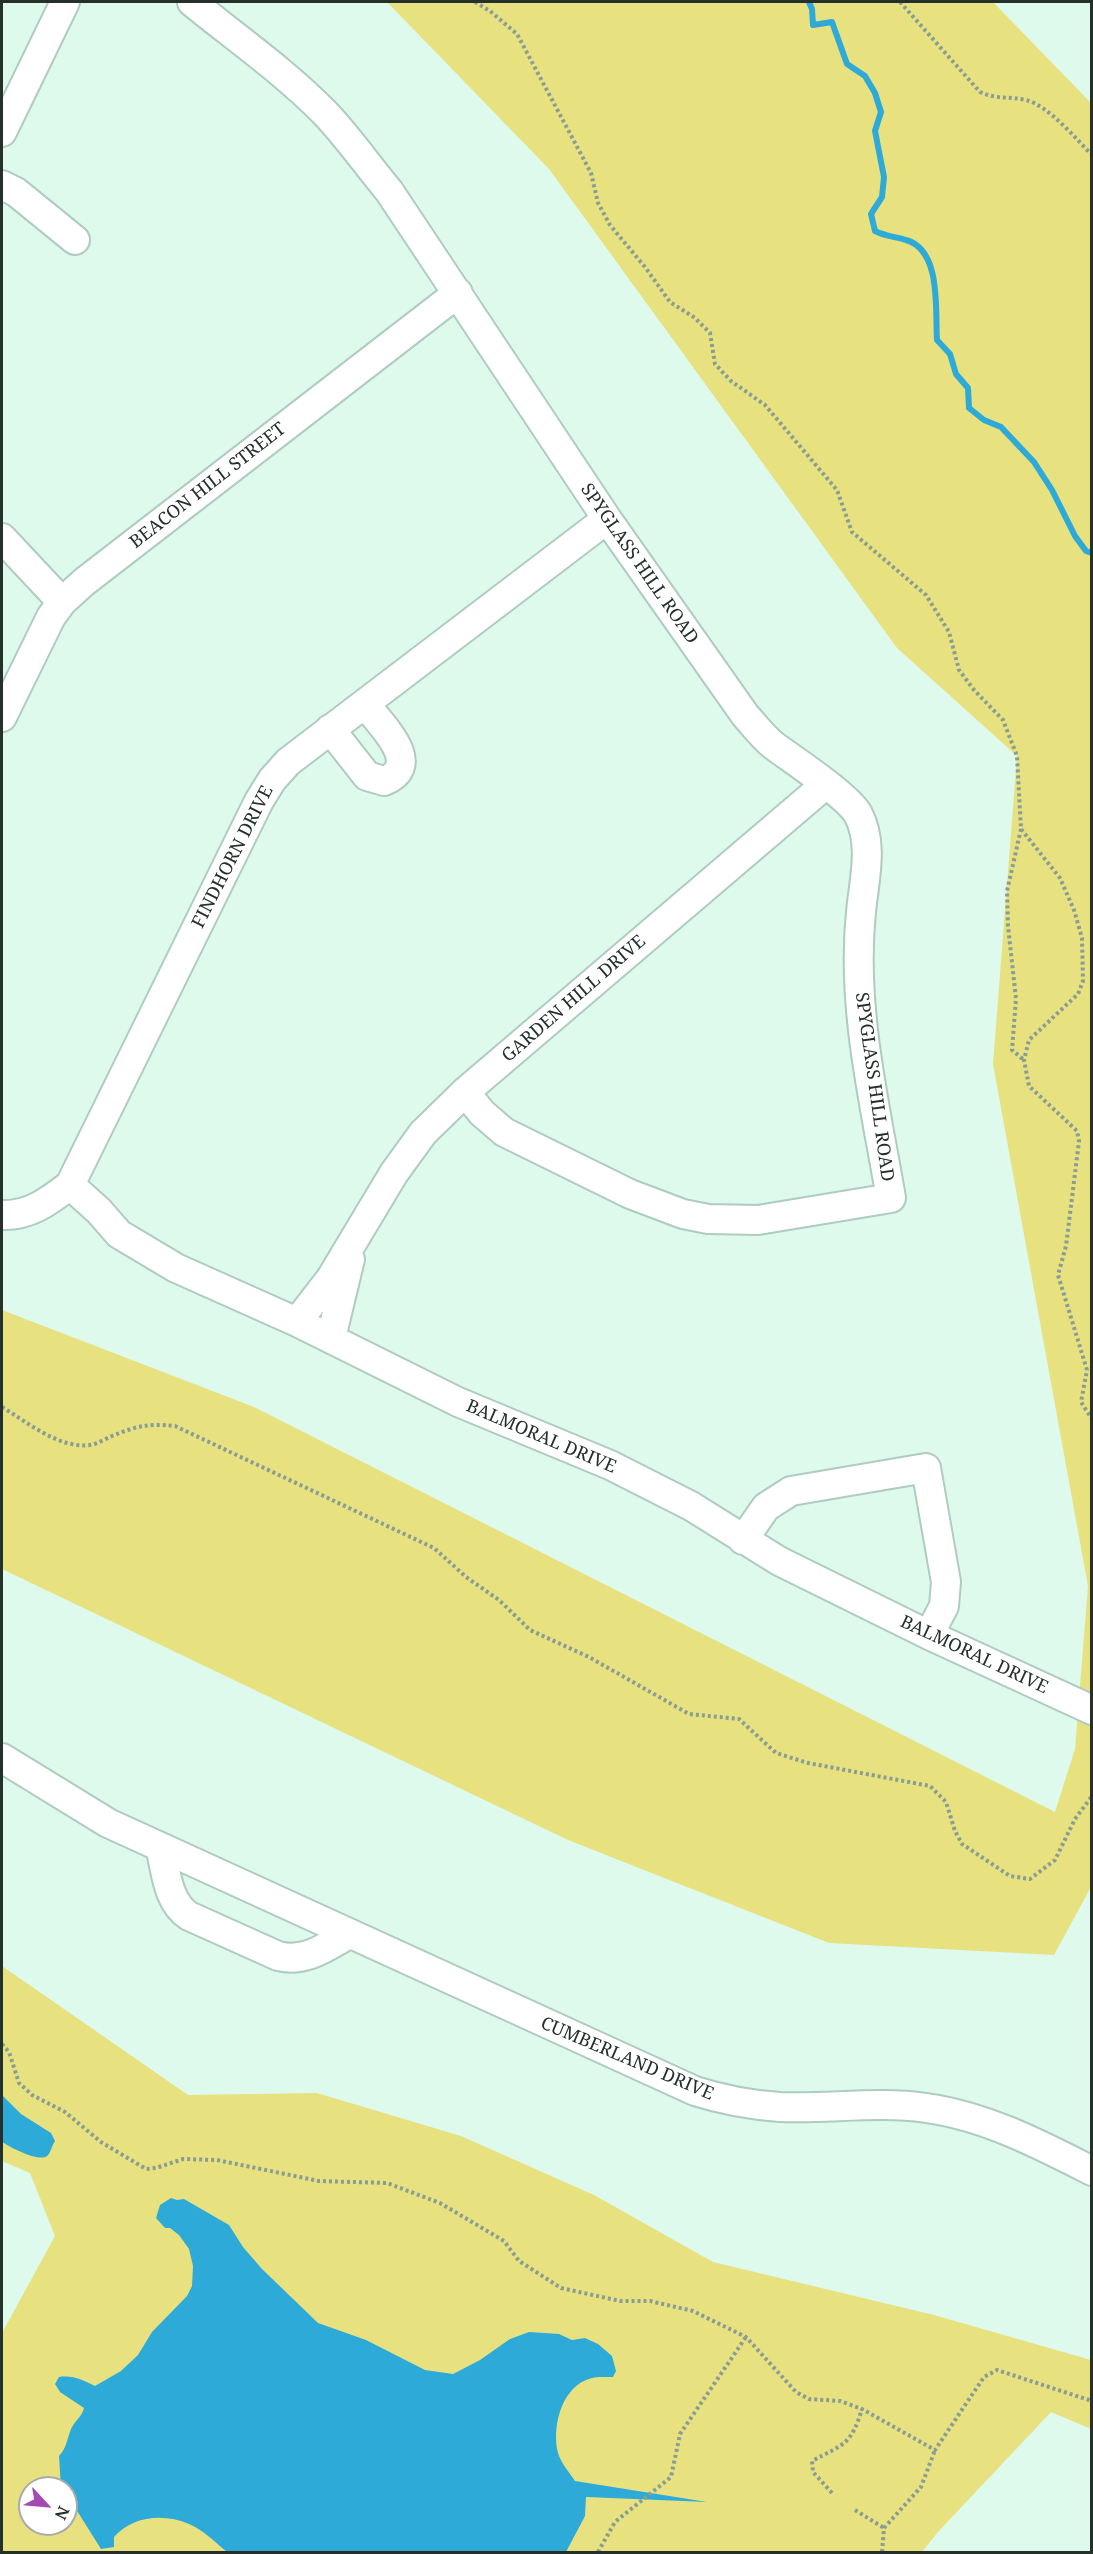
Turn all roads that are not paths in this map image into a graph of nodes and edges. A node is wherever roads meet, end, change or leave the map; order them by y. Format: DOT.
graph roads {
  1 [pos="65,2"];
  2 [pos="192,2"];
  3 [pos="2,132"];
  4 [pos="2,185"];
  5 [pos="75,240"];
  6 [pos="458,293"];
  7 [pos="607,519"];
  8 [pos="2,538"];
  9 [pos="62,602"];
  10 [pos="364,704"];
  11 [pos="2,717"];
  12 [pos="330,729"];
  13 [pos="826,784"];
  14 [pos="465,1092"];
  15 [pos="70,1185"];
  16 [pos="2,1215"];
  17 [pos="354,1242"];
  18 [pos="297,1322"];
  19 [pos="331,1338"];
  20 [pos="743,1540"];
  21 [pos="929,1635"];
  22 [pos="1092,1710"];
  23 [pos="2,1758"];
  24 [pos="160,1847"];
  25 [pos="349,1934"];
  26 [pos="1092,2171"];
  1 -- 3 [label="street"];
  2 -- 6 [label="street, SPYGLASS HILL ROAD"];
  4 -- 5 [label="street"];
  6 -- 7 [label="street, SPYGLASS HILL ROAD"];
  6 -- 9 [label="street, BEACON HILL STREET"];
  7 -- 10 [label="street, FINDHORN DRIVE"];
  7 -- 13 [label="street, SPYGLASS HILL ROAD"];
  8 -- 9 [label="street"];
  9 -- 11 [label="street, BEACON HILL STREET"];
  10 -- 12 [label="street, FINDHORN DRIVE"];
  10 -- 12 [label="street"];
  12 -- 15 [label="street, FINDHORN DRIVE"];
  13 -- 14 [label="street, GARDEN HILL DRIVE"];
  13 -- 14 [label="street, SPYGLASS HILL ROAD"];
  14 -- 17 [label="street, GARDEN HILL DRIVE"];
  15 -- 16 [label="street"];
  15 -- 18 [label="street, BALMORAL DRIVE"];
  17 -- 18 [label="street, GARDEN HILL DRIVE"];
  17 -- 19 [label="street, GARDEN HILL DRIVE"];
  18 -- 19 [label="street, BALMORAL DRIVE"];
  19 -- 20 [label="street, BALMORAL DRIVE"];
  20 -- 21 [label="street, BALMORAL DRIVE"];
  20 -- 21 [label="street"];
  21 -- 22 [label="street, BALMORAL DRIVE"];
  23 -- 24 [label="street, CUMBERLAND DRIVE"];
  24 -- 25 [label="street, CUMBERLAND DRIVE"];
  24 -- 25 [label="street"];
  25 -- 26 [label="street, CUMBERLAND DRIVE"];
}
